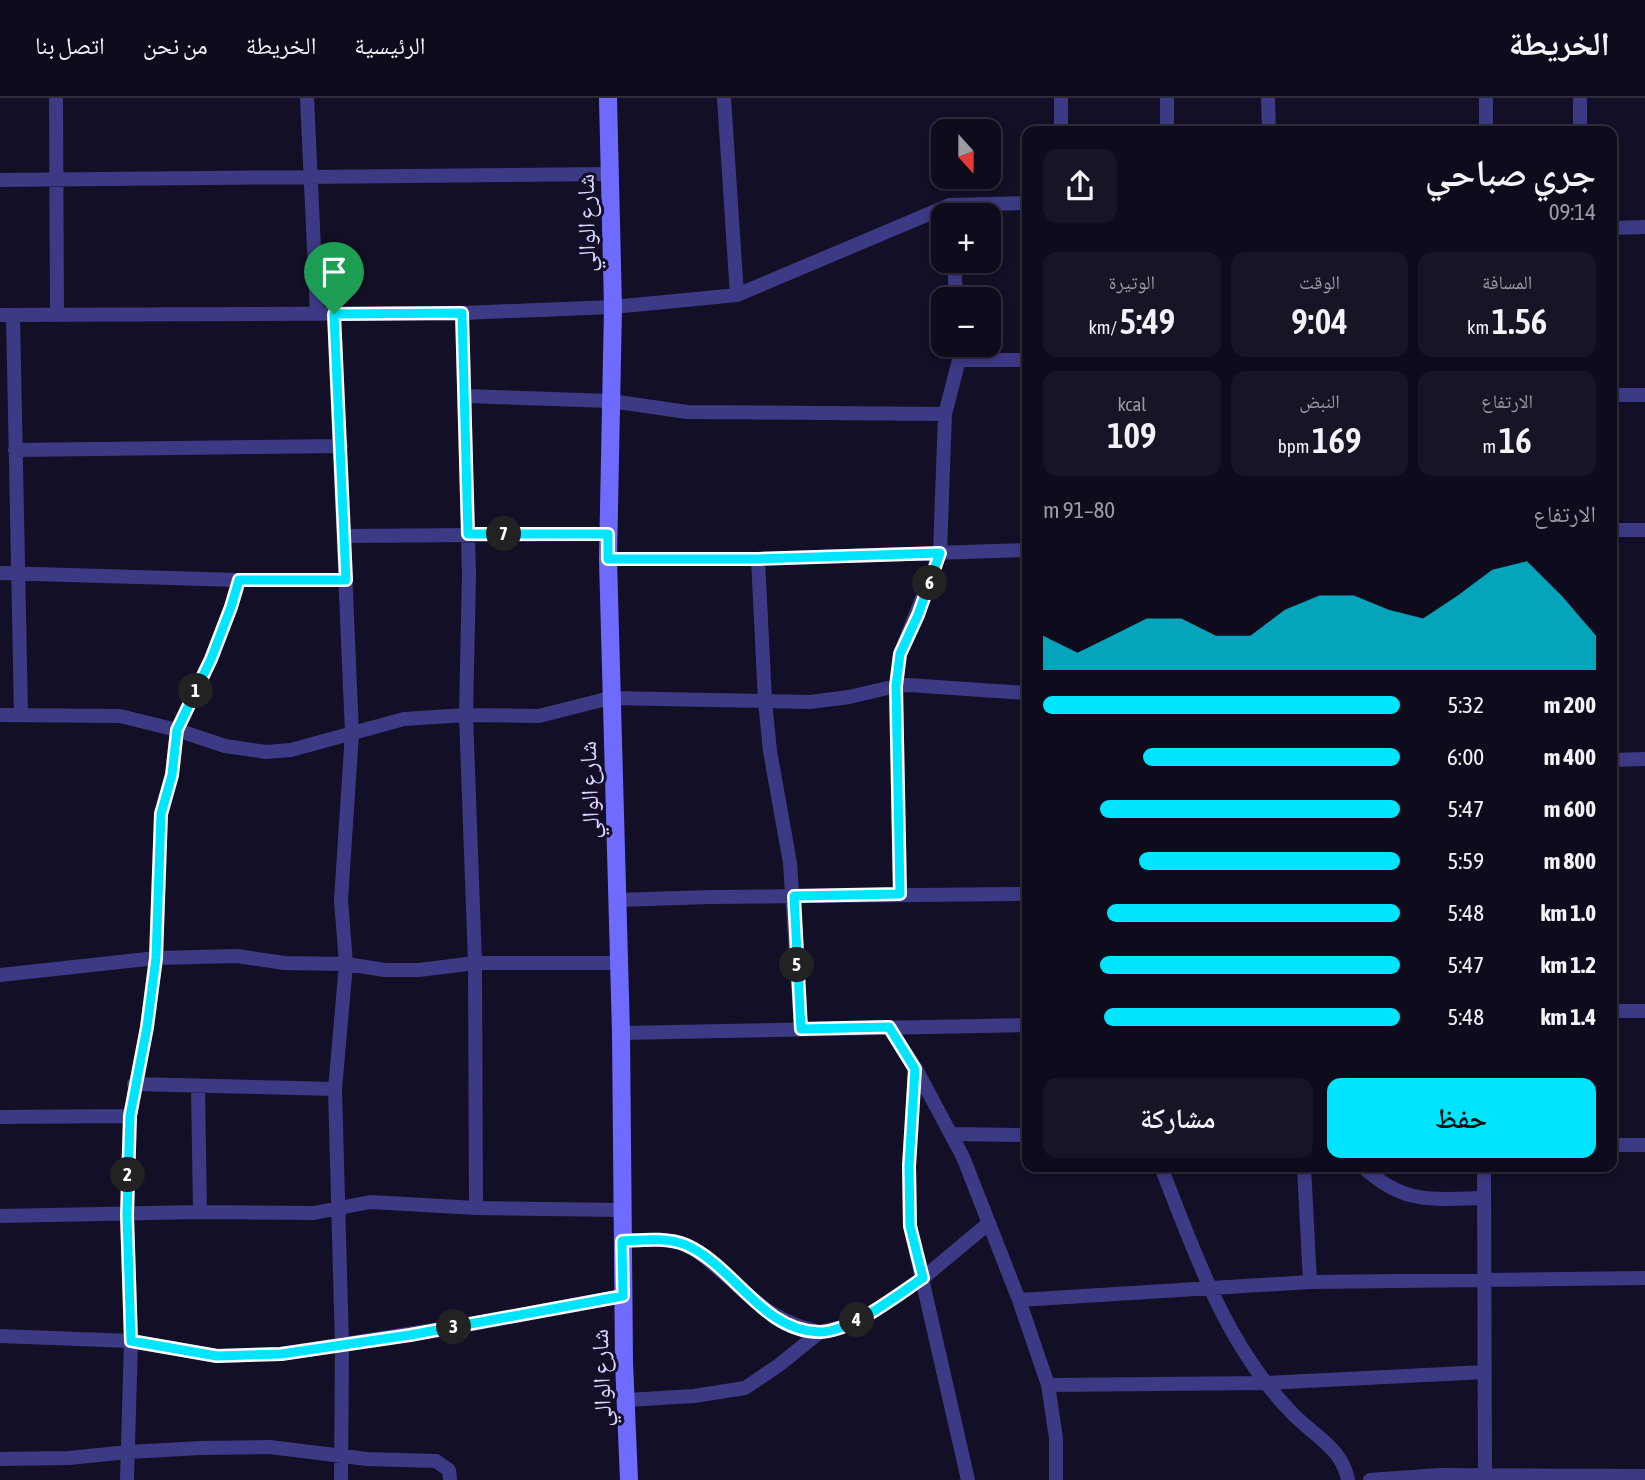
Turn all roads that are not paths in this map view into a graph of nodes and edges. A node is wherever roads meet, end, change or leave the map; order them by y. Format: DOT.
graph roads {
  1 [pos="56,98"];
  2 [pos="307,98"];
  3 [pos="608,98"];
  4 [pos="724,98"];
  5 [pos="1061,98"];
  6 [pos="1167,98"];
  7 [pos="1268,98"];
  8 [pos="1486,98"];
  9 [pos="1580,98"];
  10 [pos="1062,126"];
  11 [pos="1167,126"];
  12 [pos="1269,126"];
  13 [pos="1486,126"];
  14 [pos="1580,126"];
  15 [pos="609,174"];
  16 [pos="311,177"];
  17 [pos="0,180"];
  18 [pos="56,180"];
  19 [pos="1022,203"];
  20 [pos="1001,205"];
  21 [pos="931,218"];
  22 [pos="1645,227"];
  23 [pos="1617,228"];
  24 [pos="737,295"];
  25 [pos="613,307"];
  26 [pos="317,313"];
  27 [pos="462,313"];
  28 [pos="57,314"];
  29 [pos="334,314"];
  30 [pos="6,315"];
  31 [pos="958,357"];
  32 [pos="1001,357"];
  33 [pos="1022,359"];
  34 [pos="1617,395"];
  35 [pos="1645,395"];
  36 [pos="464,396"];
  37 [pos="611,401"];
  38 [pos="945,414"];
  39 [pos="341,446"];
  40 [pos="15,450"];
  41 [pos="1617,530"];
  42 [pos="1645,530"];
  43 [pos="468,534"];
  44 [pos="608,534"];
  45 [pos="344,536"];
  46 [pos="1022,550"];
  47 [pos="940,553"];
  48 [pos="608,559"];
  49 [pos="758,559"];
  50 [pos="0,573"];
  51 [pos="18,573"];
  52 [pos="239,580"];
  53 [pos="346,580"];
  54 [pos="896,686"];
  55 [pos="1022,693"];
  56 [pos="610,698"];
  57 [pos="765,701"];
  58 [pos="21,714"];
  59 [pos="0,715"];
  60 [pos="466,715"];
  61 [pos="177,730"];
  62 [pos="352,733"];
  63 [pos="1645,759"];
  64 [pos="1617,760"];
  65 [pos="900,894"];
  66 [pos="1022,894"];
  67 [pos="794,896"];
  68 [pos="617,900"];
  69 [pos="156,958"];
  70 [pos="475,962"];
  71 [pos="620,963"];
  72 [pos="346,964"];
  73 [pos="0,975"];
  74 [pos="1617,1011"];
  75 [pos="1645,1011"];
  76 [pos="1022,1025"];
  77 [pos="889,1027"];
  78 [pos="801,1029"];
  79 [pos="621,1033"];
  80 [pos="915,1069"];
  81 [pos="134,1084"];
  82 [pos="198,1086"];
  83 [pos="335,1089"];
  84 [pos="130,1116"];
  85 [pos="0,1117"];
  86 [pos="952,1134"];
  87 [pos="1022,1135"];
  88 [pos="1617,1145"];
  89 [pos="1645,1145"];
  90 [pos="1163,1172"];
  91 [pos="1304,1172"];
  92 [pos="1369,1172"];
  93 [pos="1483,1172"];
  94 [pos="1483,1198"];
  95 [pos="340,1208"];
  96 [pos="476,1208"];
  97 [pos="622,1210"];
  98 [pos="200,1212"];
  99 [pos="127,1215"];
  100 [pos="0,1216"];
  101 [pos="989,1223"];
  102 [pos="622,1241"];
  103 [pos="923,1278"];
  104 [pos="1645,1278"];
  105 [pos="1484,1281"];
  106 [pos="1310,1282"];
  107 [pos="1208,1287"];
  108 [pos="623,1296"];
  109 [pos="1019,1300"];
  110 [pos="820,1332"];
  111 [pos="0,1336"];
  112 [pos="131,1341"];
  113 [pos="342,1346"];
  114 [pos="1485,1372"];
  115 [pos="1266,1383"];
  116 [pos="1048,1385"];
  117 [pos="627,1400"];
  118 [pos="128,1452"];
  119 [pos="341,1456"];
  120 [pos="0,1458"];
  121 [pos="1645,1476"];
  122 [pos="1485,1478"];
  123 [pos="127,1480"];
  124 [pos="341,1480"];
  125 [pos="450,1480"];
  126 [pos="629,1480"];
  127 [pos="968,1480"];
  128 [pos="1056,1480"];
  129 [pos="1348,1480"];
  130 [pos="1370,1480"];
  1 -- 18 [label="street"];
  2 -- 16 [label="street"];
  3 -- 15 [label="main road, شارع الوالي"];
  4 -- 24 [label="street"];
  5 -- 10 [label="street"];
  6 -- 11 [label="street"];
  7 -- 12 [label="street"];
  8 -- 13 [label="street"];
  9 -- 14 [label="street"];
  15 -- 16 [label="street"];
  15 -- 25 [label="main road, شارع الوالي"];
  16 -- 18 [label="street"];
  16 -- 26 [label="street"];
  17 -- 18 [label="street"];
  18 -- 28 [label="street"];
  19 -- 20 [label="street"];
  21 -- 24 [label="street"];
  22 -- 23 [label="street"];
  24 -- 25 [label="street"];
  25 -- 27 [label="street"];
  25 -- 37 [label="main road, شارع الوالي"];
  26 -- 28 [label="street"];
  26 -- 29 [label="street"];
  27 -- 29 [label="street"];
  27 -- 36 [label="street"];
  28 -- 30 [label="street"];
  29 -- 39 [label="street"];
  30 -- 40 [label="street"];
  31 -- 38 [label="street"];
  32 -- 33 [label="street"];
  34 -- 35 [label="street"];
  36 -- 37 [label="street"];
  36 -- 43 [label="street"];
  37 -- 38 [label="street"];
  37 -- 44 [label="main road, شارع الوالي"];
  38 -- 47 [label="street"];
  39 -- 40 [label="street"];
  39 -- 45 [label="street"];
  40 -- 51 [label="street"];
  41 -- 42 [label="street"];
  43 -- 44 [label="street"];
  43 -- 45 [label="street"];
  43 -- 60 [label="street"];
  44 -- 48 [label="main road, شارع الوالي"];
  45 -- 53 [label="street"];
  46 -- 47 [label="street"];
  47 -- 49 [label="street"];
  47 -- 54 [label="street"];
  48 -- 49 [label="street"];
  48 -- 56 [label="main road, شارع الوالي"];
  49 -- 57 [label="street"];
  50 -- 51 [label="street"];
  51 -- 52 [label="street"];
  51 -- 58 [label="street"];
  52 -- 53 [label="street"];
  52 -- 61 [label="street"];
  53 -- 62 [label="street"];
  54 -- 55 [label="street"];
  54 -- 57 [label="street"];
  54 -- 65 [label="street"];
  56 -- 57 [label="street"];
  56 -- 60 [label="street"];
  56 -- 68 [label="main road, شارع الوالي"];
  57 -- 67 [label="street"];
  58 -- 59 [label="street"];
  58 -- 61 [label="street"];
  60 -- 62 [label="street"];
  60 -- 70 [label="street"];
  61 -- 62 [label="street"];
  61 -- 69 [label="street"];
  62 -- 72 [label="street"];
  63 -- 64 [label="street"];
  65 -- 66 [label="street"];
  65 -- 67 [label="street"];
  67 -- 68 [label="street"];
  67 -- 78 [label="street"];
  68 -- 71 [label="main road, شارع الوالي"];
  69 -- 72 [label="street"];
  69 -- 73 [label="street"];
  69 -- 81 [label="street"];
  70 -- 71 [label="street"];
  70 -- 72 [label="street"];
  70 -- 96 [label="street"];
  71 -- 79 [label="main road, شارع الوالي"];
  72 -- 83 [label="street"];
  74 -- 75 [label="street"];
  76 -- 77 [label="street"];
  77 -- 78 [label="street"];
  77 -- 80 [label="street"];
  78 -- 79 [label="street"];
  79 -- 97 [label="main road, شارع الوالي"];
  80 -- 86 [label="street"];
  80 -- 103 [label="street"];
  81 -- 82 [label="street"];
  81 -- 84 [label="street"];
  82 -- 83 [label="street"];
  82 -- 98 [label="street"];
  83 -- 95 [label="street"];
  84 -- 85 [label="street"];
  84 -- 99 [label="street"];
  86 -- 87 [label="street"];
  86 -- 101 [label="street"];
  88 -- 89 [label="street"];
  90 -- 107 [label="street"];
  91 -- 106 [label="street"];
  92 -- 94 [label="street"];
  93 -- 94 [label="street"];
  94 -- 105 [label="street"];
  95 -- 96 [label="street"];
  95 -- 98 [label="street"];
  95 -- 113 [label="street"];
  96 -- 97 [label="street"];
  97 -- 102 [label="main road, شارع الوالي"];
  98 -- 99 [label="street"];
  99 -- 100 [label="street"];
  99 -- 112 [label="street"];
  101 -- 103 [label="street"];
  101 -- 109 [label="street"];
  102 -- 108 [label="main road, شارع الوالي"];
  102 -- 110 [label="street"];
  103 -- 110 [label="street"];
  103 -- 127 [label="street"];
  104 -- 105 [label="street"];
  105 -- 106 [label="street"];
  105 -- 114 [label="street"];
  106 -- 107 [label="street"];
  107 -- 109 [label="street"];
  107 -- 115 [label="street"];
  108 -- 113 [label="street"];
  108 -- 117 [label="main road, شارع الوالي"];
  109 -- 116 [label="street"];
  110 -- 117 [label="street"];
  111 -- 112 [label="street"];
  112 -- 113 [label="street"];
  112 -- 118 [label="street"];
  113 -- 119 [label="street"];
  114 -- 115 [label="street"];
  114 -- 122 [label="street"];
  115 -- 116 [label="street"];
  115 -- 129 [label="street"];
  116 -- 128 [label="street"];
  117 -- 126 [label="main road, شارع الوالي"];
  118 -- 119 [label="street"];
  118 -- 120 [label="street"];
  118 -- 123 [label="street"];
  119 -- 124 [label="street"];
  119 -- 125 [label="street"];
  121 -- 122 [label="street"];
  122 -- 130 [label="street"];
}
